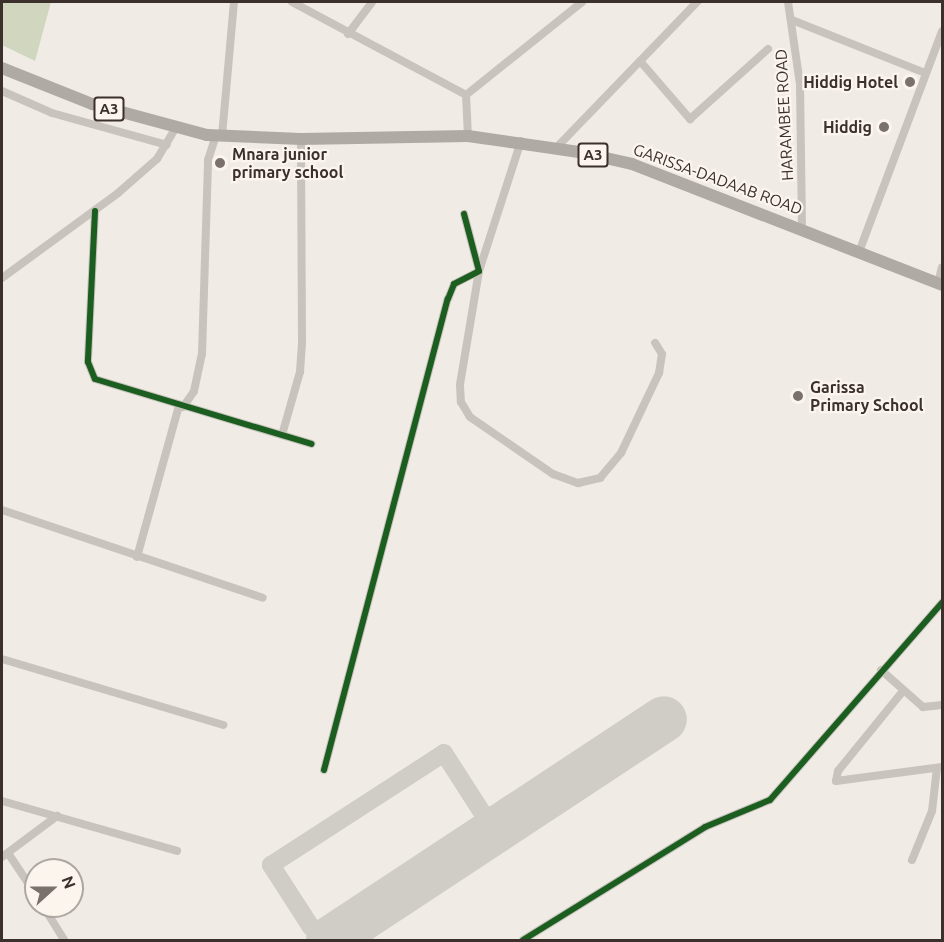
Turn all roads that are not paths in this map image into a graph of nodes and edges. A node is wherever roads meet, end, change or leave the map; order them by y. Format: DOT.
graph roads {
  1 [pos="234,2"];
  2 [pos="292,2"];
  3 [pos="372,2"];
  4 [pos="582,2"];
  5 [pos="697,2"];
  6 [pos="788,2"];
  7 [pos="792,20"];
  8 [pos="942,31"];
  9 [pos="348,34"];
  10 [pos="768,49"];
  11 [pos="640,61"];
  12 [pos="2,68"];
  13 [pos="925,73"];
  14 [pos="2,91"];
  15 [pos="466,95"];
  16 [pos="175,129"];
  17 [pos="219,136"];
  18 [pos="468,136"];
  19 [pos="301,139"];
  20 [pos="521,141"];
  21 [pos="167,145"];
  22 [pos="557,147"];
  23 [pos="95,211"];
  24 [pos="464,214"];
  25 [pos="802,227"];
  26 [pos="859,252"];
  27 [pos="942,267"];
  28 [pos="479,271"];
  29 [pos="2,278"];
  30 [pos="940,284"];
  31 [pos="655,343"];
  32 [pos="181,407"];
  33 [pos="282,435"];
  34 [pos="311,444"];
  35 [pos="2,510"];
  36 [pos="138,557"];
  37 [pos="263,598"];
  38 [pos="942,603"];
  39 [pos="2,659"];
  40 [pos="881,670"];
  41 [pos="903,691"];
  42 [pos="942,705"];
  43 [pos="223,725"];
  44 [pos="940,767"];
  45 [pos="324,770"];
  46 [pos="2,801"];
  47 [pos="57,816"];
  48 [pos="177,851"];
  49 [pos="5,855"];
  50 [pos="912,860"];
  51 [pos="24,880"];
  52 [pos="50,918"];
  53 [pos="64,940"];
  54 [pos="523,940"];
  1 -- 17 [label="street"];
  2 -- 9 [label="street"];
  3 -- 9 [label="street"];
  4 -- 15 [label="street"];
  5 -- 11 [label="street"];
  6 -- 7 [label="street, HARAMBEE ROAD"];
  7 -- 13 [label="street"];
  7 -- 25 [label="street, HARAMBEE ROAD"];
  8 -- 13 [label="street"];
  9 -- 15 [label="street"];
  10 -- 11 [label="street"];
  11 -- 22 [label="street"];
  12 -- 16 [label="highway, A3"];
  13 -- 26 [label="street"];
  14 -- 21 [label="street"];
  15 -- 18 [label="street"];
  16 -- 17 [label="highway, A3"];
  16 -- 21 [label="street"];
  17 -- 19 [label="highway, GARISSA-DADAAB ROAD / A3"];
  17 -- 32 [label="street"];
  18 -- 19 [label="highway, GARISSA-DADAAB ROAD / A3"];
  18 -- 20 [label="highway, GARISSA-DADAAB ROAD / A3"];
  19 -- 33 [label="street"];
  20 -- 22 [label="highway, GARISSA-DADAAB ROAD / A3"];
  20 -- 28 [label="street"];
  21 -- 23 [label="street"];
  22 -- 25 [label="highway, GARISSA-DADAAB ROAD / A3"];
  23 -- 29 [label="street"];
  23 -- 32 [label="street"];
  24 -- 28 [label="street"];
  25 -- 26 [label="highway, GARISSA-DADAAB ROAD / A3"];
  26 -- 30 [label="highway, GARISSA-DADAAB ROAD / A3"];
  27 -- 30 [label="street"];
  28 -- 31 [label="street"];
  28 -- 45 [label="street"];
  32 -- 33 [label="street"];
  32 -- 36 [label="street"];
  33 -- 34 [label="street"];
  35 -- 36 [label="street"];
  36 -- 37 [label="street"];
  38 -- 40 [label="street"];
  39 -- 43 [label="street"];
  40 -- 41 [label="street"];
  40 -- 54 [label="street"];
  41 -- 42 [label="street"];
  41 -- 44 [label="street"];
  44 -- 50 [label="street"];
  46 -- 47 [label="street"];
  47 -- 48 [label="street"];
  47 -- 49 [label="street"];
  49 -- 51 [label="street"];
  52 -- 53 [label="street"];
}
